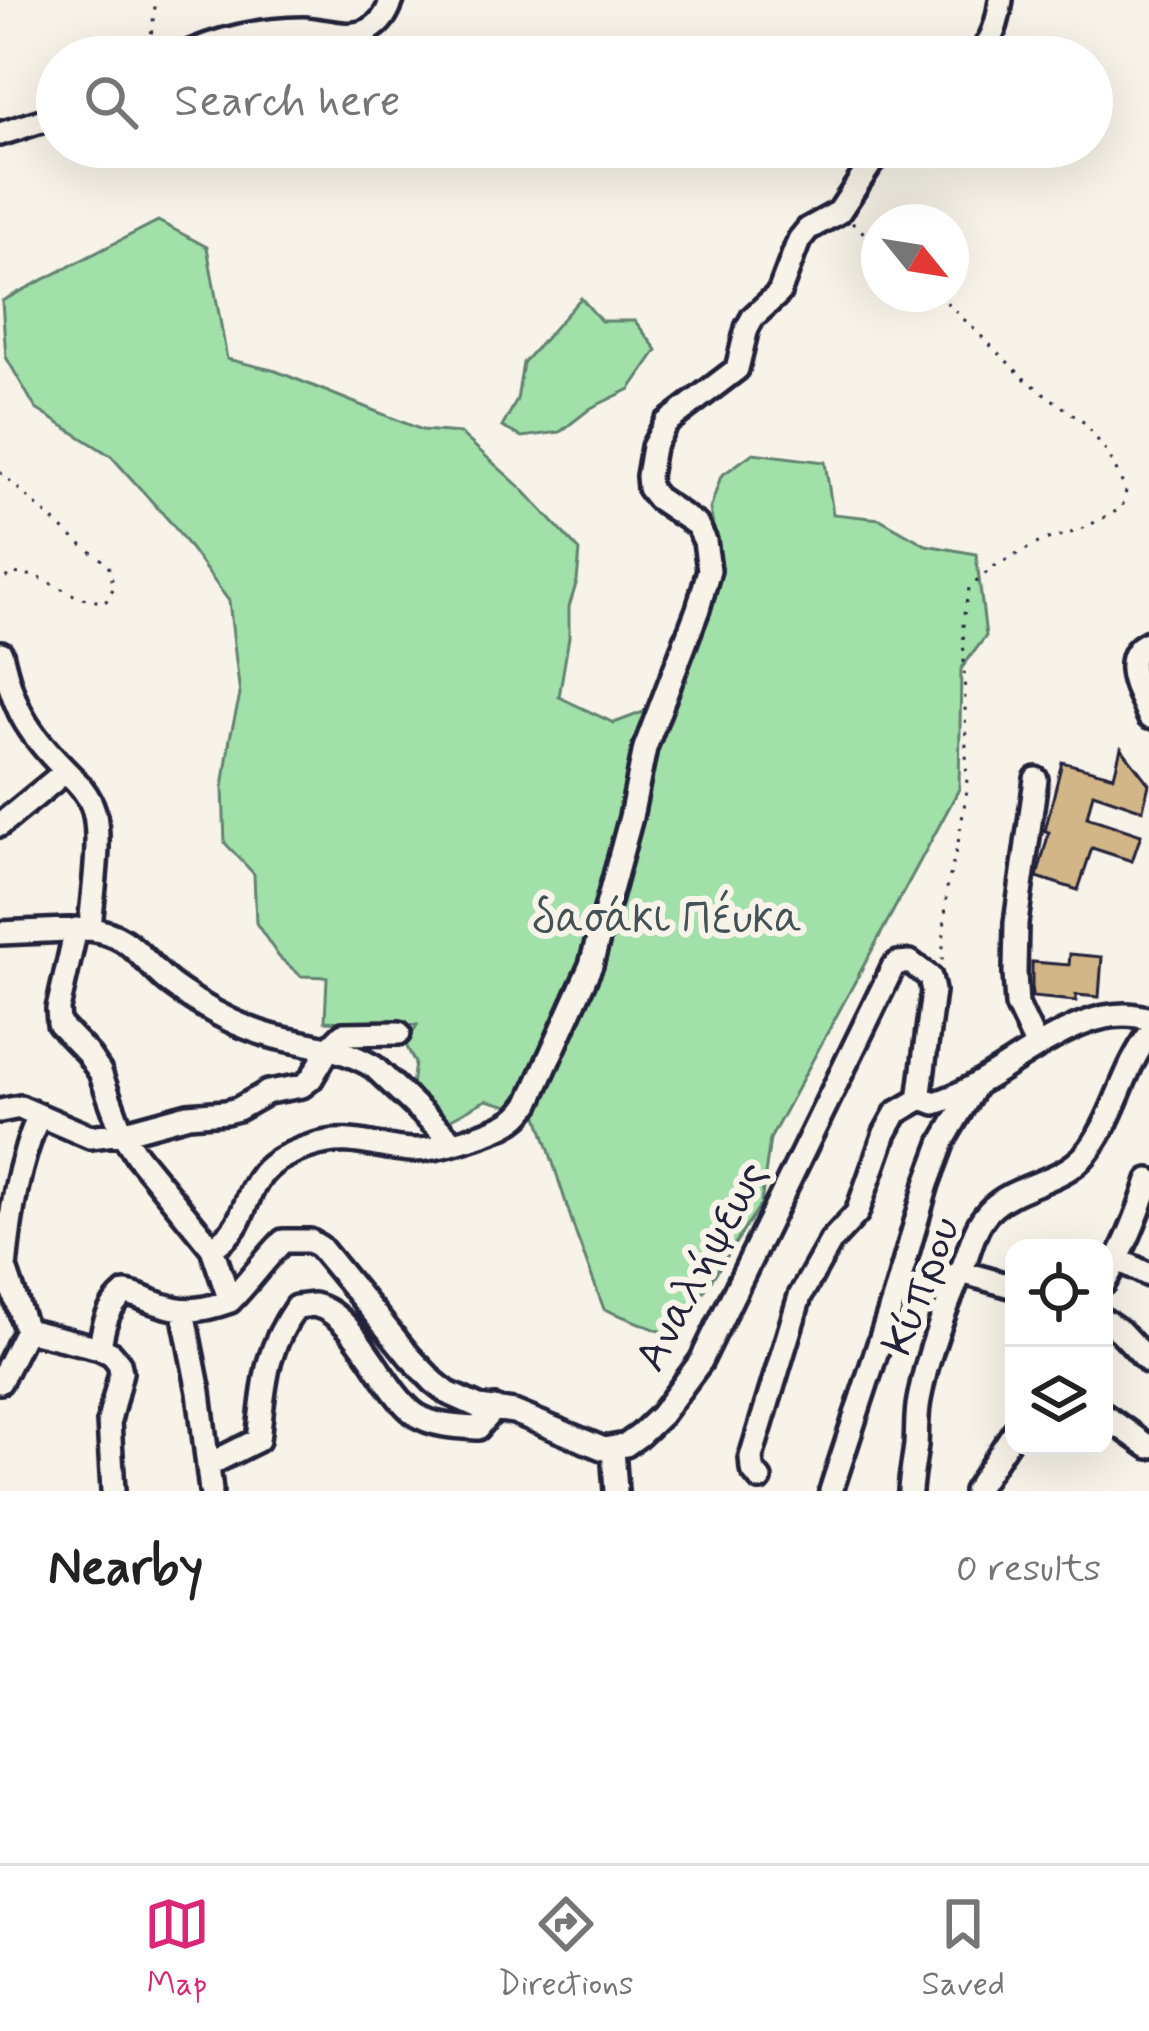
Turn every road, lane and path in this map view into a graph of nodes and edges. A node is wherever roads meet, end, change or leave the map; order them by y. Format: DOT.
graph roads {
  1 [pos="156,0"];
  2 [pos="392,0"];
  3 [pos="1001,0"];
  4 [pos="151,36"];
  5 [pos="246,36"];
  6 [pos="992,36"];
  7 [pos="36,123"];
  8 [pos="0,134"];
  9 [pos="868,168"];
  10 [pos="839,212"];
  11 [pos="861,230"];
  12 [pos="956,312"];
  13 [pos="0,472"];
  14 [pos="0,582"];
  15 [pos="1146,643"];
  16 [pos="1,653"];
  17 [pos="1149,717"];
  18 [pos="66,771"];
  19 [pos="1036,778"];
  20 [pos="0,825"];
  21 [pos="83,929"];
  22 [pos="0,932"];
  23 [pos="942,963"];
  24 [pos="1149,1018"];
  25 [pos="399,1033"];
  26 [pos="1149,1035"];
  27 [pos="329,1047"];
  28 [pos="1037,1047"];
  29 [pos="974,1088"];
  30 [pos="922,1098"];
  31 [pos="0,1111"];
  32 [pos="38,1115"];
  33 [pos="122,1133"];
  34 [pos="453,1142"];
  35 [pos="1149,1180"];
  36 [pos="212,1248"];
  37 [pos="1119,1259"];
  38 [pos="2,1268"];
  39 [pos="1113,1269"];
  40 [pos="961,1272"];
  41 [pos="1149,1276"];
  42 [pos="1005,1284"];
  43 [pos="896,1295"];
  44 [pos="230,1301"];
  45 [pos="183,1312"];
  46 [pos="1113,1326"];
  47 [pos="26,1330"];
  48 [pos="100,1348"];
  49 [pos="1149,1362"];
  50 [pos="0,1382"];
  51 [pos="495,1408"];
  52 [pos="1113,1421"];
  53 [pos="1005,1446"];
  54 [pos="1149,1447"];
  55 [pos="613,1449"];
  56 [pos="208,1465"];
  57 [pos="760,1479"];
  58 [pos="112,1491"];
  59 [pos="211,1491"];
  60 [pos="616,1491"];
  61 [pos="831,1491"];
  62 [pos="910,1491"];
  63 [pos="975,1491"];
  1 -- 4 [label="path"];
  2 -- 5 [label="street"];
  3 -- 6 [label="street"];
  7 -- 8 [label="street"];
  9 -- 10 [label="street"];
  10 -- 11 [label="path"];
  10 -- 34 [label="street"];
  12 -- 23 [label="path"];
  13 -- 14 [label="path"];
  15 -- 17 [label="street"];
  16 -- 18 [label="street"];
  18 -- 20 [label="street"];
  18 -- 21 [label="street"];
  19 -- 28 [label="street"];
  21 -- 22 [label="street"];
  21 -- 27 [label="street"];
  21 -- 33 [label="street"];
  24 -- 28 [label="street"];
  25 -- 27 [label="street"];
  26 -- 40 [label="street, Κύπρου"];
  27 -- 33 [label="street"];
  27 -- 34 [label="street"];
  28 -- 29 [label="street"];
  29 -- 30 [label="street"];
  29 -- 43 [label="street"];
  30 -- 55 [label="street, Αναλήψεως"];
  30 -- 57 [label="street"];
  31 -- 32 [label="street"];
  32 -- 33 [label="street"];
  32 -- 38 [label="street"];
  33 -- 36 [label="street"];
  34 -- 36 [label="street"];
  35 -- 37 [label="street"];
  36 -- 44 [label="street"];
  37 -- 39 [label="street"];
  37 -- 41 [label="street"];
  38 -- 47 [label="street"];
  40 -- 42 [label="street"];
  40 -- 43 [label="street"];
  40 -- 62 [label="street, Κύπρου"];
  43 -- 61 [label="street"];
  44 -- 45 [label="street"];
  44 -- 51 [label="street"];
  45 -- 48 [label="street"];
  45 -- 56 [label="street"];
  46 -- 49 [label="street"];
  47 -- 48 [label="street"];
  47 -- 50 [label="street"];
  48 -- 58 [label="street"];
  51 -- 55 [label="street"];
  51 -- 56 [label="street"];
  52 -- 54 [label="street"];
  53 -- 63 [label="street"];
  55 -- 60 [label="street"];
  56 -- 59 [label="street"];
}
